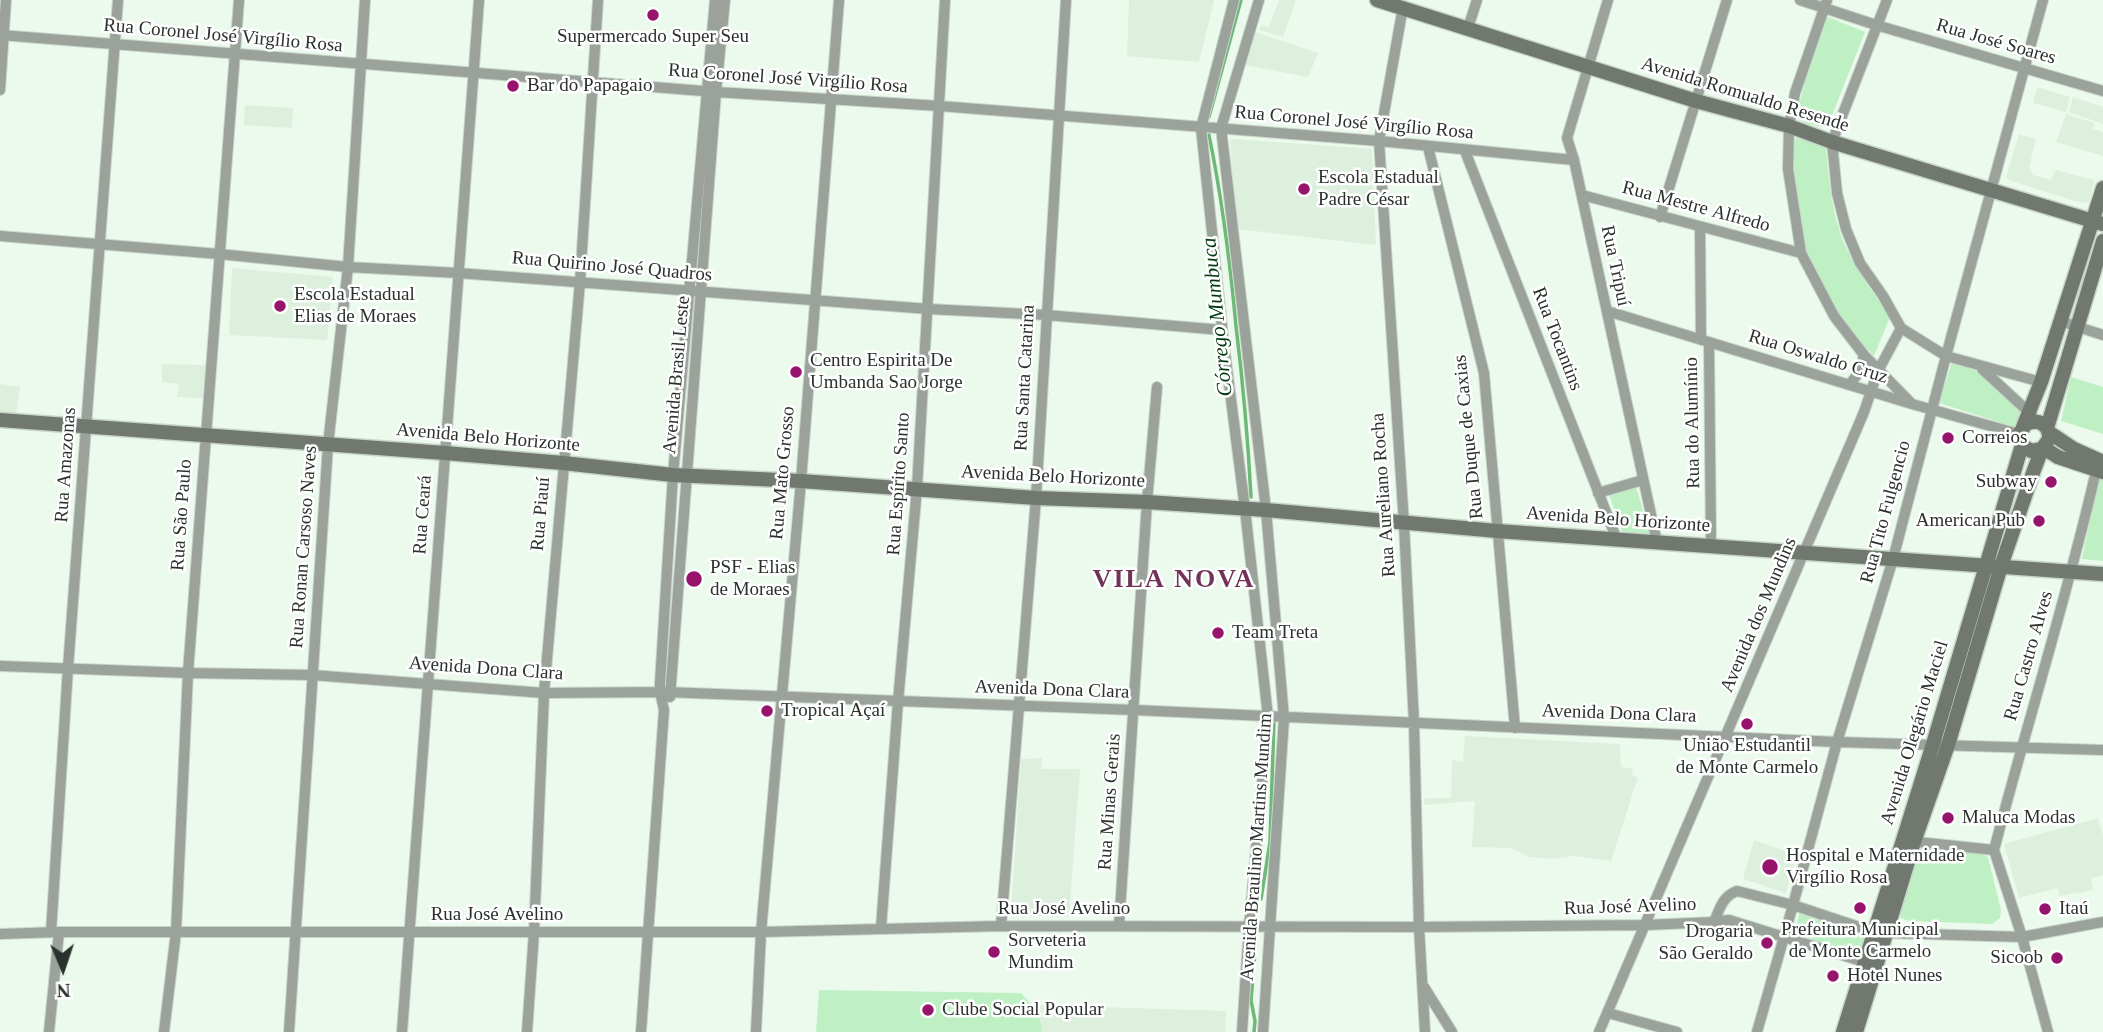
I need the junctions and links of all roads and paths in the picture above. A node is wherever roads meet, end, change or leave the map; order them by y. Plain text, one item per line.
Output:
1 (6, 0) edge
2 (118, 0) edge
3 (239, 0) edge
4 (365, 0) edge
5 (479, 0) edge
6 (598, 0) edge
7 (715, 0) edge
8 (726, 0) edge
9 (839, 0) edge
10 (946, 0) edge
11 (1066, 0) edge
12 (1234, 0) edge
13 (1259, 0) edge
14 (1377, 0) edge
15 (1477, 0) edge
16 (1608, 0) edge
17 (1727, 0) edge
18 (1800, 0) edge
19 (1887, 0) edge
20 (2043, 0) edge
21 (1825, 4) edge
22 (1403, 7) junction
23 (1876, 25) junction
24 (1468, 28) junction
25 (2, 36) edge
26 (115, 44) junction
27 (234, 54) junction
28 (360, 65) junction
29 (1589, 66) junction
30 (2024, 69) junction
31 (473, 73) junction
32 (594, 82) junction
33 (0, 90) edge
34 (2103, 91) edge
35 (712, 92) junction
36 (832, 100) junction
37 (1696, 101) junction
38 (940, 106) junction
39 (1059, 116) junction
40 (1789, 126) junction
41 (1201, 128) junction
42 (1221, 128) junction
43 (1378, 141) junction
44 (1832, 142) junction
45 (1428, 147) junction
46 (1465, 151) junction
47 (1574, 160) junction
48 (2103, 188) edge
49 (1991, 190) junction
50 (1582, 195) junction
51 (1660, 217) junction
52 (2098, 222) edge
53 (1700, 227) junction
54 (0, 236) edge
55 (2103, 241) edge
56 (100, 244) junction
57 (1801, 253) junction
58 (219, 254) junction
59 (348, 267) junction
60 (458, 273) junction
61 (580, 282) junction
62 (690, 292) junction
63 (701, 292) junction
64 (814, 299) junction
65 (929, 309) junction
66 (1607, 311) junction
67 (1046, 315) junction
68 (2060, 321) junction
69 (2078, 327) junction
70 (1901, 328) junction
71 (1222, 330) junction
72 (2103, 335) edge
73 (1705, 341) junction
74 (1864, 355) junction
75 (1945, 356) junction
76 (1979, 366) junction
77 (1878, 371) junction
78 (2041, 382) junction
79 (1850, 384) junction
80 (1157, 387) dead end
81 (1872, 391) junction
82 (1912, 404) junction
83 (1931, 410) junction
84 (0, 420) edge
85 (678, 423) junction
86 (690, 424) junction
87 (2041, 424) junction
88 (86, 426) junction
89 (206, 435) junction
90 (2021, 435) junction
91 (328, 445) junction
92 (2043, 449) junction
93 (445, 453) junction
94 (563, 463) junction
95 (2101, 468) edge
96 (680, 474) junction
97 (1643, 480) junction
98 (801, 481) junction
99 (917, 488) junction
100 (1598, 492) junction
101 (1036, 498) junction
102 (1147, 502) junction
103 (1245, 509) junction
104 (1266, 510) junction
105 (1405, 524) junction
106 (1497, 531) junction
107 (1617, 540) junction
108 (1657, 542) junction
109 (1711, 545) junction
110 (1805, 553) junction
111 (1893, 559) junction
112 (1994, 565) junction
113 (2072, 571) junction
114 (2103, 574) edge
115 (0, 666) edge
116 (68, 668) junction
117 (188, 673) junction
118 (312, 675) junction
119 (428, 683) junction
120 (660, 692) junction
121 (671, 692) junction
122 (544, 693) junction
123 (782, 698) junction
124 (898, 702) junction
125 (1018, 706) junction
126 (664, 710) junction
127 (1134, 710) junction
128 (1268, 717) junction
129 (1284, 718) junction
130 (1414, 723) junction
131 (1515, 728) junction
132 (1726, 736) junction
133 (1837, 741) junction
134 (1940, 744) junction
135 (2021, 748) junction
136 (2103, 750) edge
137 (1909, 841) junction
138 (1994, 850) junction
139 (1793, 905) junction
140 (1714, 922) junction
141 (2103, 922) edge
142 (1646, 925) junction
143 (1001, 926) junction
144 (1119, 926) junction
145 (1270, 926) junction
146 (1249, 927) junction
147 (1419, 927) junction
148 (881, 928) junction
149 (55, 932) junction
150 (176, 932) junction
151 (296, 932) junction
152 (534, 932) junction
153 (649, 932) junction
154 (761, 932) junction
155 (409, 933) junction
156 (1881, 933) junction
157 (0, 934) edge
158 (1784, 936) junction
159 (2022, 937) junction
160 (1871, 964) junction
161 (1422, 984) junction
162 (1608, 1013) junction
163 (49, 1032) edge
164 (164, 1032) edge
165 (289, 1032) edge
166 (402, 1032) edge
167 (527, 1032) edge
168 (641, 1032) edge
169 (756, 1032) edge
170 (1242, 1032) edge
171 (1263, 1032) edge
172 (1425, 1032) edge
173 (1451, 1032) edge
174 (1599, 1032) edge
175 (1677, 1032) edge
176 (1756, 1032) edge
177 (1843, 1032) edge
178 (1856, 1032) edge
179 (2048, 1032) edge

1 - 25 street
2 - 26 street, Rua Amazonas
3 - 27 street, Rua São Paulo
4 - 28 street, Rua Ronan Carsoso Naves
5 - 31 street, Rua Ceará
6 - 32 street, Rua Piauí
7 - 35 street, Avenida Brasil Leste
8 - 35 street, Avenida Brasil Leste
9 - 36 street, Rua Mato Grosso
10 - 38 street, Rua Espírito Santo
11 - 39 street, Rua Santa Catarina
12 - 41 street, Avenida Braulino Martins Mundim
13 - 42 street, Avenida Braulino Martins Mundim
14 - 22 street, Avenida Romualdo Resende
15 - 24 street
16 - 29 street, Rua Tripuí
17 - 37 street
18 - 21 street, Rua José Soares
19 - 23 street
20 - 30 street, Rua Tito Fulgencio
21 - 23 street, Rua José Soares
21 - 40 street
22 - 24 street, Avenida Romualdo Resende
22 - 43 street, Rua Aureliano Rocha
23 - 30 street, Rua José Soares
23 - 44 street
24 - 29 street, Avenida Romualdo Resende
25 - 26 street, Rua Coronel José Virgílio Rosa
25 - 33 street
26 - 27 street, Rua Coronel José Virgílio Rosa
26 - 56 street, Rua Amazonas
27 - 28 street, Rua Coronel José Virgílio Rosa
27 - 58 street, Rua São Paulo
28 - 31 street, Rua Coronel José Virgílio Rosa
28 - 59 street, Rua Ronan Carsoso Naves
29 - 37 street, Avenida Romualdo Resende
29 - 47 street, Rua Tripuí
30 - 34 street, Rua José Soares
30 - 49 street, Rua Tito Fulgencio
31 - 32 street, Rua Coronel José Virgílio Rosa
31 - 60 street, Rua Ceará
32 - 35 street, Rua Coronel José Virgílio Rosa
32 - 61 street, Rua Piauí
35 - 36 street, Rua Coronel José Virgílio Rosa
35 - 62 street, Avenida Brasil Leste
35 - 63 street, Avenida Brasil Leste
36 - 38 street, Rua Coronel José Virgílio Rosa
36 - 64 street, Rua Mato Grosso
37 - 40 street, Avenida Romualdo Resende
37 - 51 street
38 - 39 street, Rua Coronel José Virgílio Rosa
38 - 65 street, Rua Espírito Santo
39 - 41 street, Rua Coronel José Virgílio Rosa
39 - 67 street, Rua Santa Catarina
40 - 44 street, Avenida Romualdo Resende
40 - 57 street
41 - 42 street, Rua Coronel José Virgílio Rosa
41 - 71 street, Avenida Braulino Martins Mundim
42 - 43 street, Rua Coronel José Virgílio Rosa
42 - 104 street, Avenida Braulino Martins Mundim
43 - 45 street, Rua Coronel José Virgílio Rosa
43 - 105 street, Rua Aureliano Rocha
44 - 49 street, Avenida Romualdo Resende
44 - 70 street
45 - 46 street, Rua Coronel José Virgílio Rosa
45 - 106 street, Rua Duque de Caxias
46 - 47 street, Rua Coronel José Virgílio Rosa
46 - 100 street, Rua Tocantins
47 - 50 street, Rua Tripuí
48 - 52 street, Avenida Olegário Maciel
49 - 52 street, Avenida Romualdo Resende
49 - 75 street, Rua Tito Fulgencio
50 - 51 street, Rua Mestre Alfredo
50 - 66 street, Rua Tripuí
51 - 53 street, Rua Mestre Alfredo
52 - 68 street, Avenida Olegário Maciel
53 - 57 street, Rua Mestre Alfredo
53 - 73 street, Rua do Alumínio
54 - 56 street, Rua Quirino José Quadros
55 - 69 street, Avenida Olegário Maciel
56 - 58 street, Rua Quirino José Quadros
56 - 88 street, Rua Amazonas
57 - 74 street
58 - 59 street, Rua Quirino José Quadros
58 - 89 street, Rua São Paulo
59 - 60 street, Rua Quirino José Quadros
59 - 91 street, Rua Ronan Carsoso Naves
60 - 61 street, Rua Quirino José Quadros
60 - 93 street, Rua Ceará
61 - 62 street, Rua Quirino José Quadros
61 - 94 street, Rua Piauí
62 - 63 street, Rua Quirino José Quadros
62 - 85 street, Avenida Brasil Leste
63 - 64 street, Rua Quirino José Quadros
63 - 86 street, Avenida Brasil Leste
64 - 65 street, Rua Quirino José Quadros
64 - 98 street, Rua Mato Grosso
65 - 67 street, Rua Quirino José Quadros
65 - 99 street, Rua Espírito Santo
66 - 73 street, Rua Oswaldo Cruz
66 - 97 street, Rua Tripuí
67 - 71 street, Rua Quirino José Quadros
67 - 101 street, Rua Santa Catarina
68 - 69 street
68 - 78 street, Avenida Olegário Maciel
69 - 72 street
69 - 87 street, Avenida Olegário Maciel
70 - 75 street
70 - 77 street, Avenida dos Mundins
71 - 103 street, Avenida Braulino Martins Mundim
73 - 79 street, Rua Oswaldo Cruz
73 - 109 street, Rua do Alumínio
74 - 77 street
74 - 79 street
75 - 76 street
75 - 83 street, Rua Tito Fulgencio
76 - 78 street
76 - 87 street
77 - 81 street, Avenida dos Mundins
77 - 82 street
78 - 87 street, Avenida Olegário Maciel
79 - 81 street, Rua Oswaldo Cruz
80 - 102 street, Rua Minas Gerais
81 - 82 street, Rua Oswaldo Cruz
81 - 110 street, Avenida dos Mundins
82 - 83 street, Rua Oswaldo Cruz
83 - 90 street, Rua Oswaldo Cruz
83 - 111 street, Rua Tito Fulgencio
84 - 88 street, Avenida Belo Horizonte
85 - 86 street
85 - 96 street, Avenida Brasil Leste
86 - 96 street, Avenida Brasil Leste
87 - 90 street, Avenida Olegário Maciel
87 - 92 street, Avenida Olegário Maciel
87 - 95 street
88 - 89 street, Avenida Belo Horizonte
88 - 116 street, Rua Amazonas
89 - 91 street, Avenida Belo Horizonte
89 - 117 street, Rua São Paulo
90 - 92 street
90 - 112 street, Avenida Olegário Maciel
91 - 93 street, Avenida Belo Horizonte
91 - 118 street, Rua Ronan Carsoso Naves
92 - 95 street
92 - 112 street, Avenida Olegário Maciel
93 - 94 street, Avenida Belo Horizonte
93 - 119 street, Rua Ceará
94 - 96 street, Avenida Belo Horizonte
94 - 122 street, Rua Piauí
95 - 113 street, Rua Castro Alves
96 - 98 street, Avenida Belo Horizonte
96 - 120 street, Avenida Brasil Leste
96 - 121 street, Avenida Brasil Leste
97 - 100 street
97 - 108 street, Rua Tripuí
98 - 99 street, Avenida Belo Horizonte
98 - 123 street, Rua Mato Grosso
99 - 101 street, Avenida Belo Horizonte
99 - 124 street, Rua Espírito Santo
100 - 107 street, Rua Tocantins
101 - 102 street, Avenida Belo Horizonte
101 - 125 street, Rua Santa Catarina
102 - 103 street, Avenida Belo Horizonte
102 - 127 street, Rua Minas Gerais
103 - 104 street, Avenida Belo Horizonte
103 - 128 street, Avenida Braulino Martins Mundim
104 - 105 street, Avenida Belo Horizonte
104 - 129 street, Avenida Braulino Martins Mundim
105 - 106 street, Avenida Belo Horizonte
105 - 130 street, Rua Aureliano Rocha
106 - 107 street, Avenida Belo Horizonte
106 - 131 street, Rua Duque de Caxias
107 - 108 street, Avenida Belo Horizonte
108 - 109 street, Avenida Belo Horizonte
109 - 110 street, Avenida Belo Horizonte
110 - 111 street, Avenida Belo Horizonte
110 - 132 street, Avenida dos Mundins
111 - 112 street, Avenida Belo Horizonte
111 - 133 street, Rua Tito Fulgencio
112 - 113 street, Avenida Belo Horizonte
112 - 134 street, Avenida Olegário Maciel
113 - 114 street, Avenida Belo Horizonte
113 - 135 street, Rua Castro Alves
115 - 116 street, Avenida Dona Clara
116 - 117 street, Avenida Dona Clara
116 - 149 street, Rua Amazonas
117 - 118 street, Avenida Dona Clara
117 - 150 street, Rua São Paulo
118 - 119 street, Avenida Dona Clara
118 - 151 street, Rua Ronan Carsoso Naves
119 - 122 street, Avenida Dona Clara
119 - 155 street, Rua Ceará
120 - 121 street, Avenida Dona Clara
120 - 122 street, Avenida Dona Clara
120 - 126 street, Avenida Brasil Leste
121 - 123 street, Avenida Dona Clara
121 - 126 street, Avenida Brasil Leste
122 - 152 street, Rua Piauí
123 - 124 street, Avenida Dona Clara
123 - 154 street, Rua Mato Grosso
124 - 125 street, Avenida Dona Clara
124 - 148 street, Rua Espírito Santo
125 - 127 street, Avenida Dona Clara
125 - 143 street, Rua Santa Catarina
126 - 153 street, Avenida Brasil Leste
127 - 128 street, Avenida Dona Clara
127 - 144 street, Rua Minas Gerais
128 - 129 street, Avenida Dona Clara
128 - 146 street, Avenida Braulino Martins Mundim
129 - 130 street, Avenida Dona Clara
129 - 145 street, Avenida Braulino Martins Mundim
130 - 131 street, Avenida Dona Clara
130 - 147 street, Rua Aureliano Rocha
131 - 132 street, Avenida Dona Clara
132 - 133 street, Avenida Dona Clara
132 - 142 street, Avenida dos Mundins
133 - 134 street, Avenida Dona Clara
133 - 139 street, Rua Tito Fulgencio
134 - 135 street, Avenida Dona Clara
134 - 137 street, Avenida Olegário Maciel
135 - 136 street, Avenida Dona Clara
135 - 138 street, Rua Castro Alves
137 - 138 street
137 - 156 street, Avenida Olegário Maciel
138 - 159 street
139 - 140 street, Rua José Avelino
139 - 156 street, Rua José Avelino
139 - 158 street, Rua Tito Fulgencio
140 - 142 street, Rua José Avelino
140 - 158 street
141 - 159 street, Rua José Avelino
142 - 147 street, Rua José Avelino
142 - 162 street, Avenida dos Mundins
143 - 144 street, Rua José Avelino
143 - 148 street, Rua José Avelino
144 - 146 street, Rua José Avelino
145 - 146 street, Rua José Avelino
145 - 147 street, Rua José Avelino
145 - 171 street, Avenida Braulino Martins Mundim
146 - 170 street, Avenida Braulino Martins Mundim
147 - 161 street, Rua Aureliano Rocha
148 - 154 street, Rua José Avelino
149 - 150 street, Rua José Avelino
149 - 157 street, Rua José Avelino
149 - 163 street, Rua Amazonas
150 - 151 street, Rua José Avelino
150 - 164 street, Rua São Paulo
151 - 155 street, Rua José Avelino
151 - 165 street, Rua Ronan Carsoso Naves
152 - 153 street, Rua José Avelino
152 - 155 street, Rua José Avelino
152 - 167 street, Rua Piauí
153 - 154 street, Rua José Avelino
153 - 168 street, Avenida Brasil Leste
154 - 169 street, Rua Mato Grosso
155 - 166 street, Rua Ceará
156 - 159 street, Rua José Avelino
156 - 160 street, Avenida Olegário Maciel
158 - 160 street
158 - 176 street, Rua Tito Fulgencio
159 - 179 street
160 - 177 street, Avenida Olegário Maciel
160 - 178 street, Avenida Olegário Maciel
161 - 172 street, Rua Aureliano Rocha
161 - 173 street
162 - 174 street, Avenida dos Mundins
162 - 175 street

